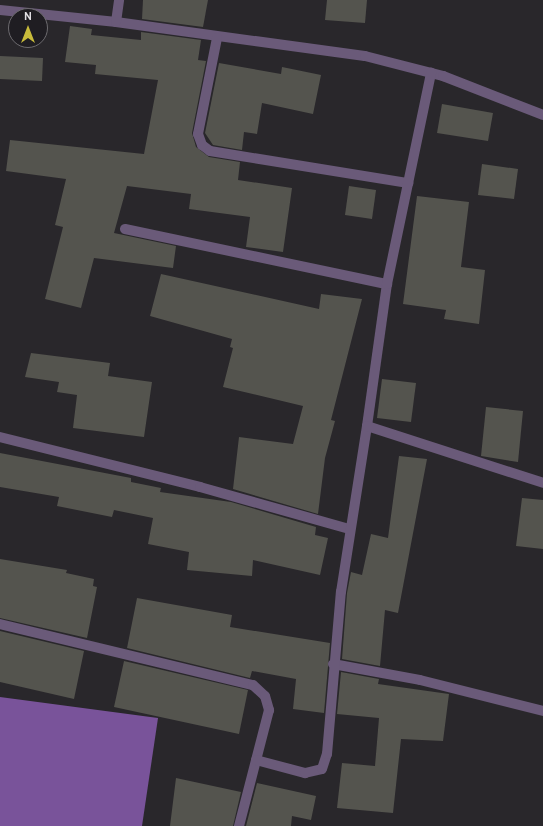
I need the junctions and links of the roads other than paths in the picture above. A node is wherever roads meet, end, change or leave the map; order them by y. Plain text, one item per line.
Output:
1 (119, 0) edge
2 (0, 10) edge
3 (116, 22) junction
4 (216, 38) junction
5 (431, 74) junction
6 (543, 114) edge
7 (408, 183) junction
8 (125, 229) dead end
9 (387, 284) junction
10 (367, 426) junction
11 (0, 437) edge
12 (543, 483) edge
13 (350, 529) junction
14 (0, 624) edge
15 (333, 664) junction
16 (543, 711) edge
17 (256, 760) junction
18 (239, 826) edge

1 - 3 street
2 - 3 street
3 - 4 street
4 - 5 street
4 - 7 street
5 - 6 street
5 - 7 street
7 - 9 street
8 - 9 street
9 - 10 street
10 - 12 street
10 - 13 street
11 - 13 street
13 - 15 street
14 - 17 street
15 - 16 street
15 - 17 street
17 - 18 street

